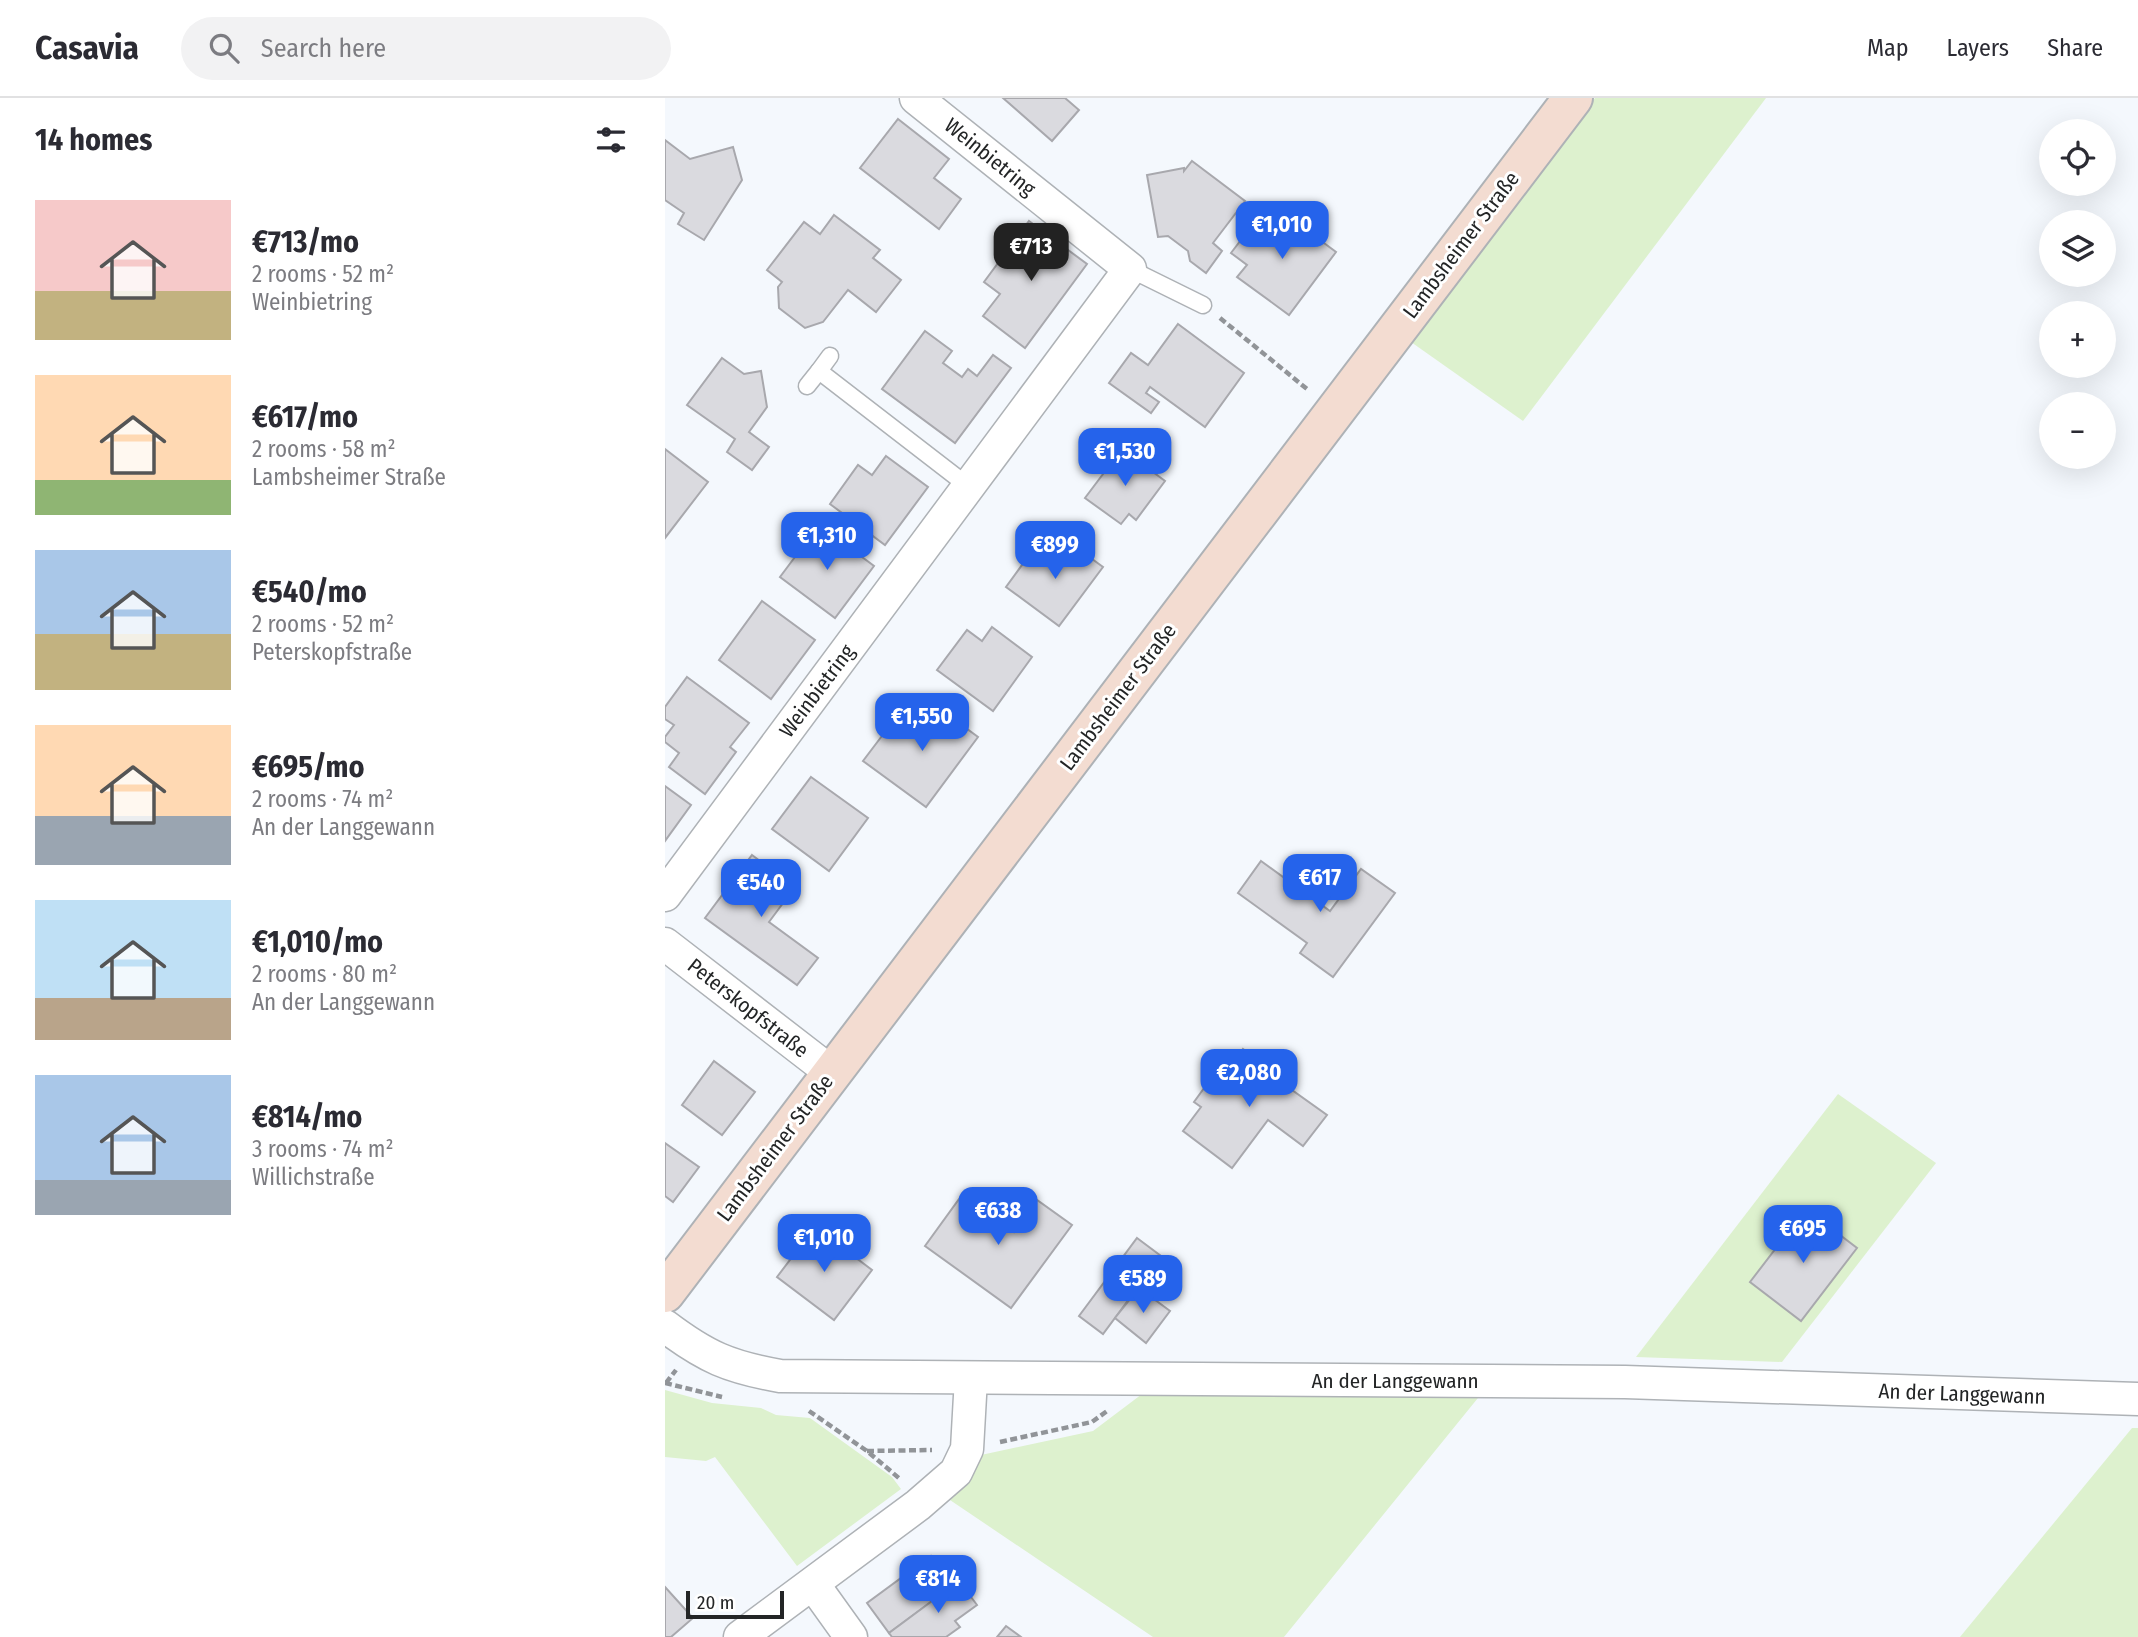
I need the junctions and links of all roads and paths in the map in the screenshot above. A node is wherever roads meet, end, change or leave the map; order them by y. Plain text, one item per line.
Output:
1 (916, 98) edge
2 (1572, 99) edge
3 (1130, 269) junction
4 (1203, 304) joint
5 (830, 356) dead end
6 (819, 371) junction
7 (807, 386) dead end
8 (1307, 389) dead end
9 (968, 486) junction
10 (665, 895) edge
11 (665, 944) edge
12 (832, 1073) junction
13 (665, 1293) edge
14 (665, 1326) edge
15 (971, 1377) junction
16 (1147, 1379) junction
17 (2138, 1399) edge
18 (967, 1449) junction
19 (918, 1505) junction
20 (813, 1584) junction
21 (740, 1637) edge
22 (851, 1637) edge

1 - 3 street, Weinbietring
2 - 12 main road, Lambsheimer Straße
3 - 4 lane, Weinbietring
3 - 9 street, Weinbietring
4 - 8 path
5 - 6 lane
6 - 7 lane
6 - 9 lane
9 - 10 street, Weinbietring
11 - 12 street, Peterskopfstraße
12 - 13 main road, Lambsheimer Straße
14 - 15 street, An der Langgewann
15 - 16 street, An der Langgewann
15 - 18 street
16 - 17 street, An der Langgewann
16 - 18 path
18 - 19 street
18 - 19 path
19 - 20 street
20 - 21 street
20 - 22 street

